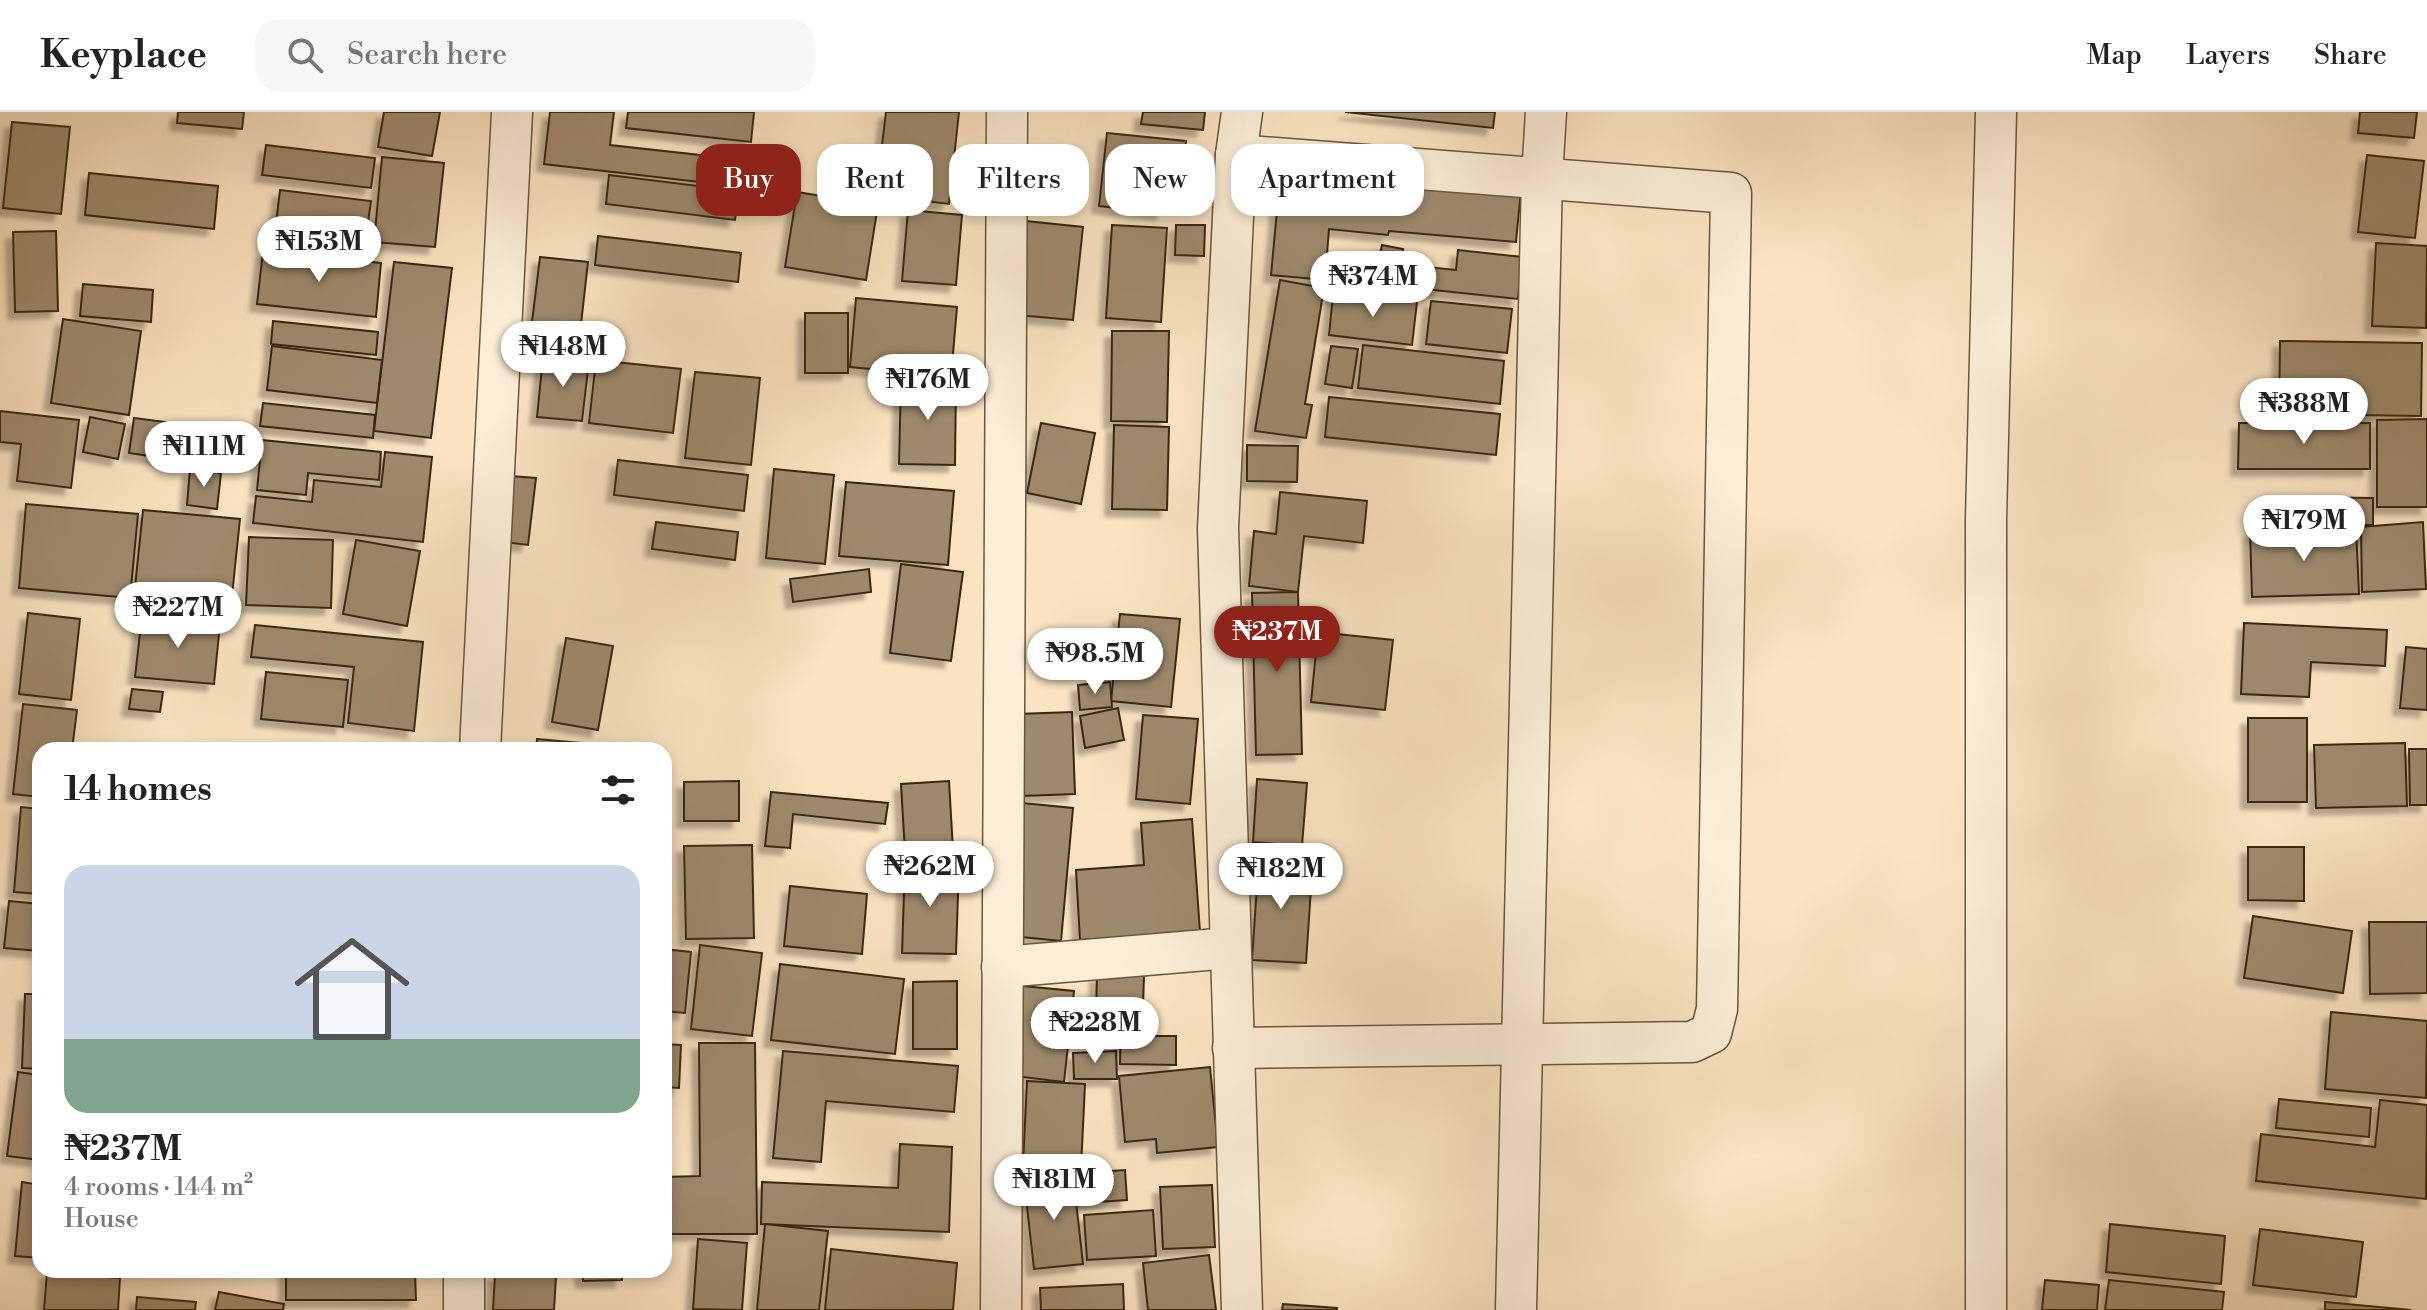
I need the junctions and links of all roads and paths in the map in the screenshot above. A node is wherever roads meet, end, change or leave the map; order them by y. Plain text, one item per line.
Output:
1 (512, 112) edge
2 (1007, 112) edge
3 (1242, 112) edge
4 (1546, 112) edge
5 (1996, 112) edge
6 (1238, 144) edge
7 (1424, 169) edge
8 (1542, 177) junction
9 (1233, 216) edge
10 (480, 742) edge
11 (1230, 948) junction
12 (1002, 967) junction
13 (1520, 1046) junction
14 (1233, 1048) junction
15 (464, 1278) edge
16 (464, 1310) edge
17 (1001, 1310) edge
18 (1242, 1310) edge
19 (1516, 1310) edge
20 (1986, 1310) edge

1 - 10 street
2 - 12 street
3 - 6 street
4 - 8 street
5 - 20 street
7 - 8 street
8 - 13 street
8 - 13 street
9 - 11 street
11 - 12 street
11 - 14 street
12 - 17 street
13 - 14 street
13 - 19 street
14 - 18 street
15 - 16 street

